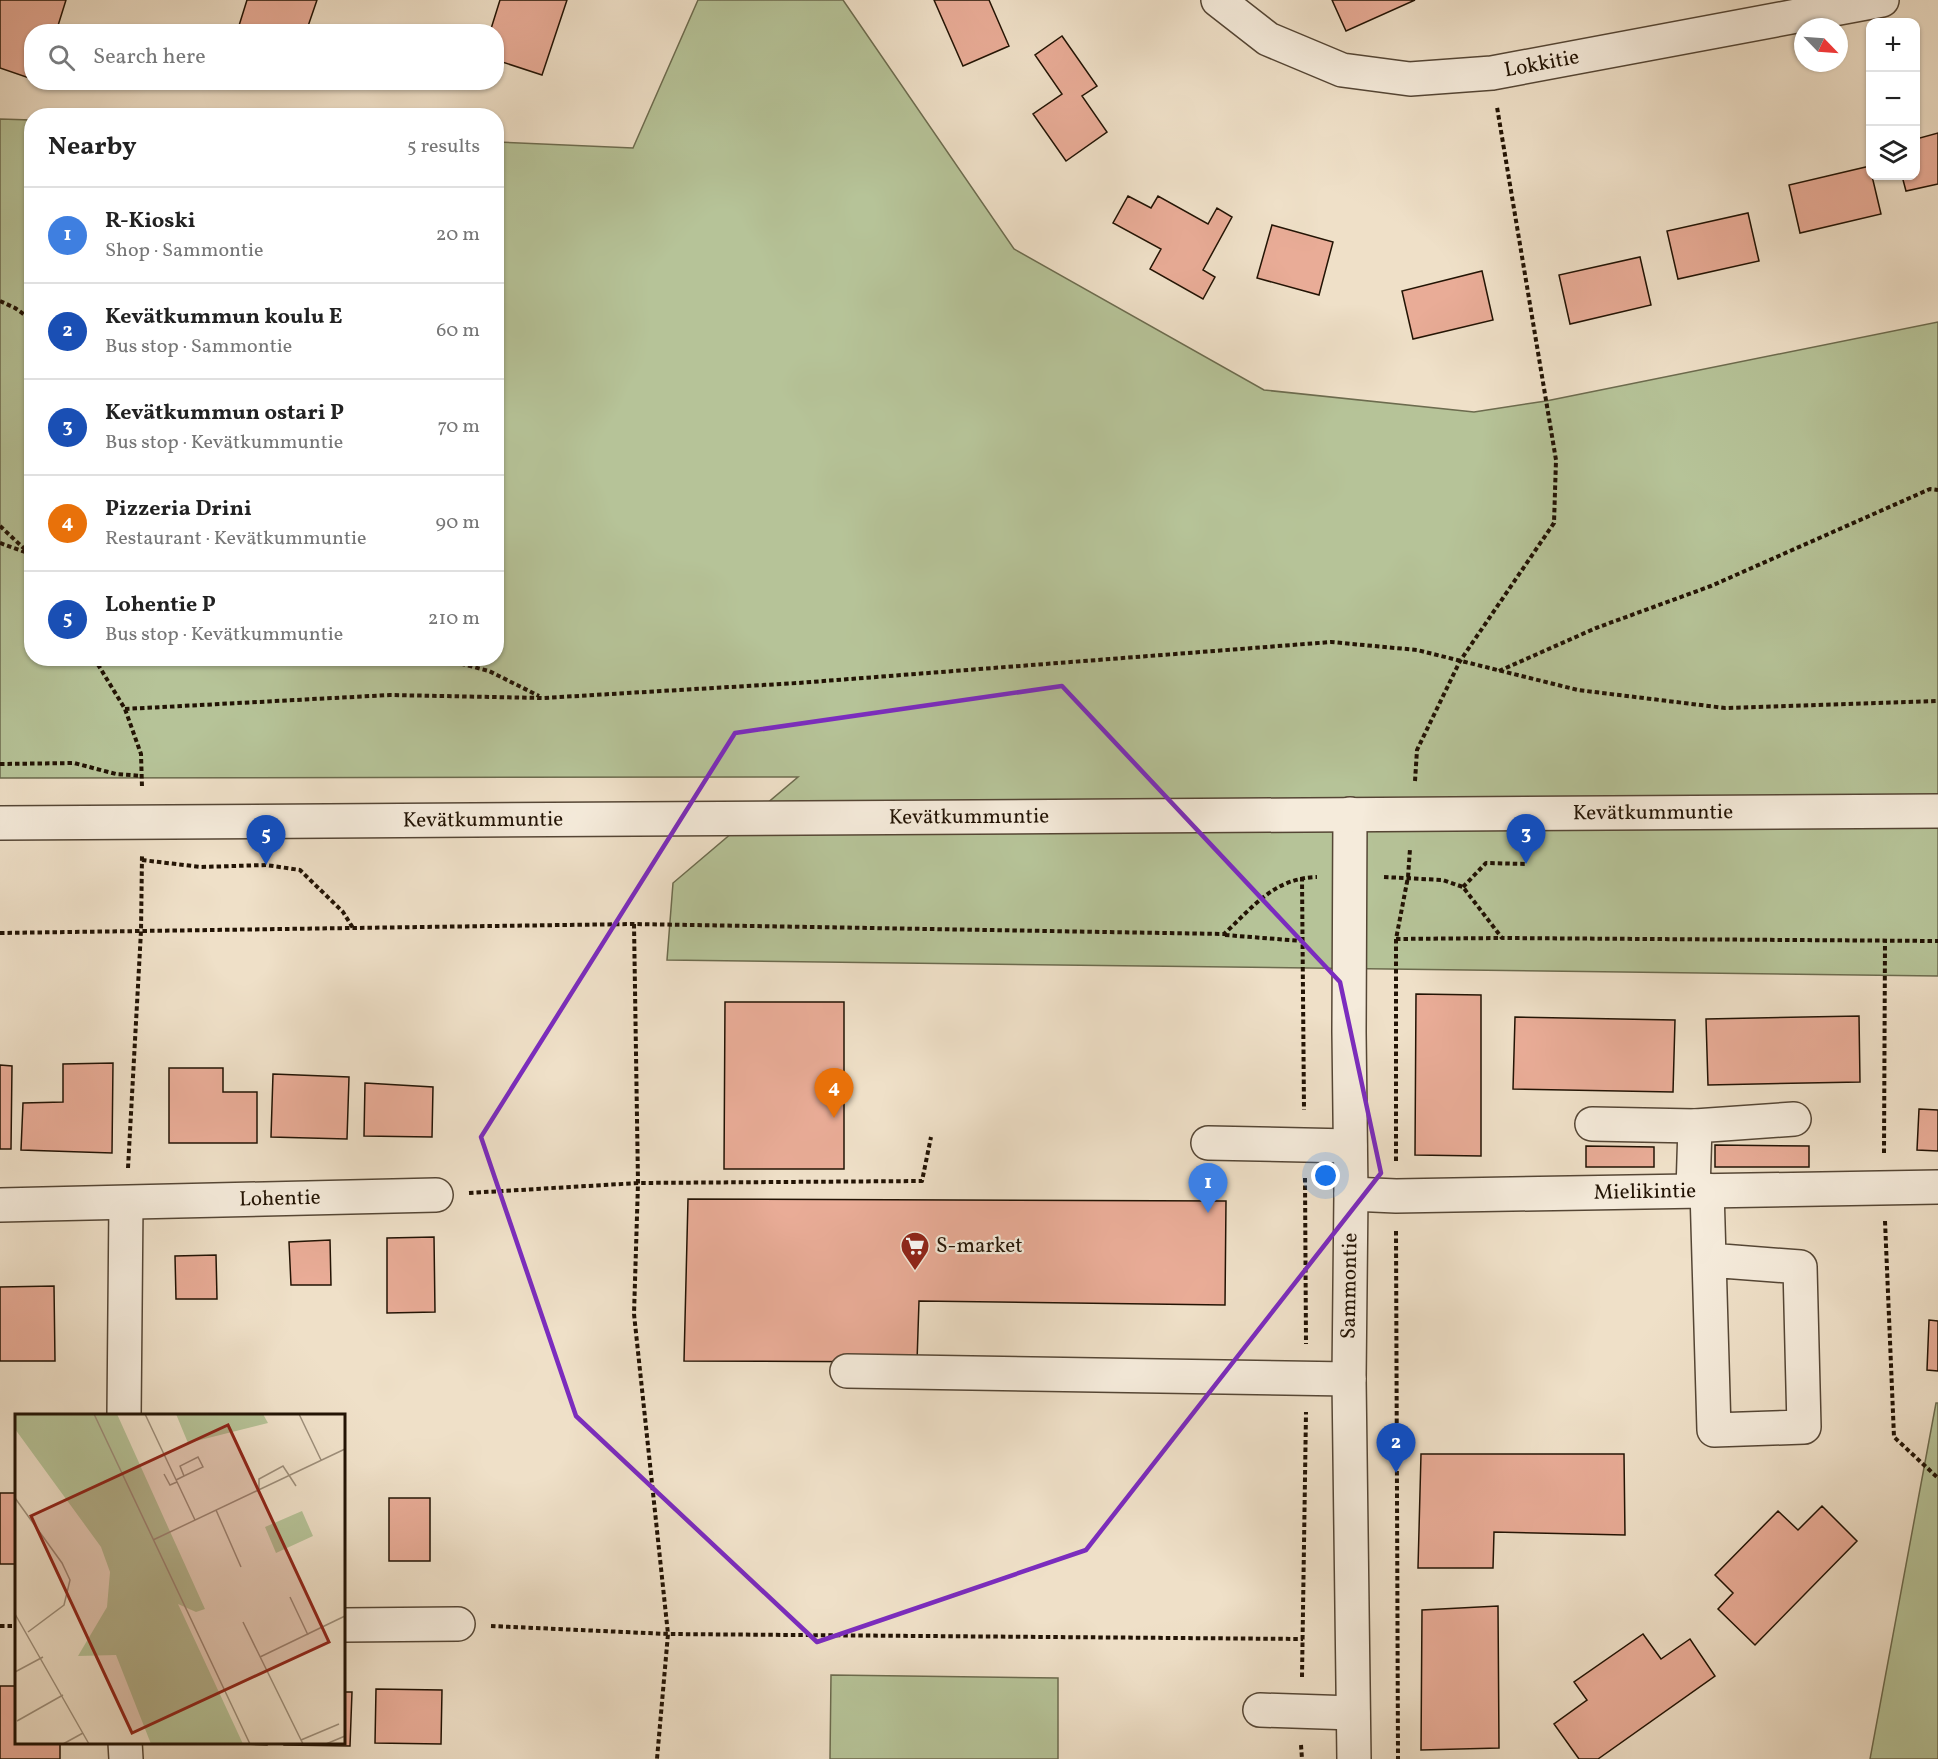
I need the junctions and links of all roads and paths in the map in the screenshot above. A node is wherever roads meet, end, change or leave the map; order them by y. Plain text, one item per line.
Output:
1 (1218, 0) edge
2 (1882, 0) edge
3 (1492, 74) junction
4 (0, 301) edge
5 (24, 314) edge
6 (1938, 490) edge
7 (0, 526) edge
8 (0, 543) edge
9 (24, 548) edge
10 (24, 552) edge
11 (1460, 661) junction
12 (470, 666) edge
13 (1498, 671) junction
14 (543, 698) junction
15 (1938, 701) edge
16 (125, 709) dead end
17 (0, 764) edge
18 (141, 776) dead end
19 (1938, 811) edge
20 (1350, 814) junction
21 (1413, 814) junction
22 (0, 823) edge
23 (142, 860) dead end
24 (1526, 864) dead end
25 (1349, 876) junction
26 (1302, 877) junction
27 (1408, 877) junction
28 (1463, 887) junction
29 (634, 924) junction
30 (353, 928) junction
31 (141, 931) junction
32 (0, 933) edge
33 (1224, 934) junction
34 (1502, 938) junction
35 (1396, 939) junction
36 (1302, 940) junction
37 (1938, 941) edge
38 (1794, 1119) dead end
39 (1592, 1124) dead end
40 (1695, 1126) junction
41 (932, 1137) dead end
42 (1208, 1143) dead end
43 (1305, 1145) junction
44 (1350, 1146) junction
45 (638, 1183) junction
46 (1938, 1187) edge
47 (1700, 1191) junction
48 (1351, 1194) junction
49 (436, 1196) joint
50 (1396, 1196) junction
51 (126, 1203) junction
52 (0, 1205) edge
53 (1709, 1260) junction
54 (847, 1371) dead end
55 (1306, 1379) junction
56 (1349, 1379) junction
57 (124, 1414) edge
58 (1894, 1437) dead end
59 (1938, 1478) edge
60 (458, 1624) joint
61 (345, 1625) edge
62 (668, 1635) junction
63 (1303, 1639) junction
64 (1260, 1710) dead end
65 (1301, 1711) junction
66 (1353, 1713) junction
67 (657, 1759) edge
68 (1302, 1759) edge
69 (1354, 1759) edge
70 (1398, 1759) edge

1 - 3 street, Lokkitie
2 - 3 street, Lokkitie
3 - 11 path
4 - 5 path
6 - 13 path
7 - 9 path
8 - 10 path
11 - 13 path
11 - 14 path
11 - 21 path
12 - 14 path
13 - 15 path
14 - 16 path
17 - 18 path
19 - 21 street, Kevätkummuntie
20 - 21 street, Kevätkummuntie
20 - 22 street, Kevätkummuntie
20 - 25 street, Sammontie
21 - 27 path
23 - 30 path
24 - 28 path
25 - 26 path
25 - 27 path
25 - 44 street, Sammontie
26 - 33 path
26 - 36 path
27 - 28 path
27 - 35 path
28 - 34 path
29 - 30 path
29 - 33 path
29 - 45 path
30 - 31 path
31 - 32 path
31 - 51 path
33 - 36 path
34 - 35 path
34 - 37 path
35 - 50 path
36 - 43 path
38 - 40 street
39 - 40 street
40 - 47 street
41 - 45 path
42 - 43 street
43 - 44 street
43 - 55 path
44 - 48 street, Sammontie
45 - 49 path
45 - 62 path
46 - 47 street, Mielikintie
47 - 50 street, Mielikintie
47 - 53 street
48 - 50 street, Mielikintie
48 - 56 street, Sammontie
49 - 51 street, Lohentie
50 - 70 path
51 - 52 street, Lohentie
51 - 57 street
53 - 53 street
54 - 55 street
55 - 56 street
55 - 63 path
56 - 66 street, Sammontie
58 - 59 path
60 - 61 street
60 - 62 path
62 - 63 path
62 - 67 path
63 - 65 path
64 - 65 street
65 - 66 street
65 - 68 path
66 - 69 street, Sammontie

